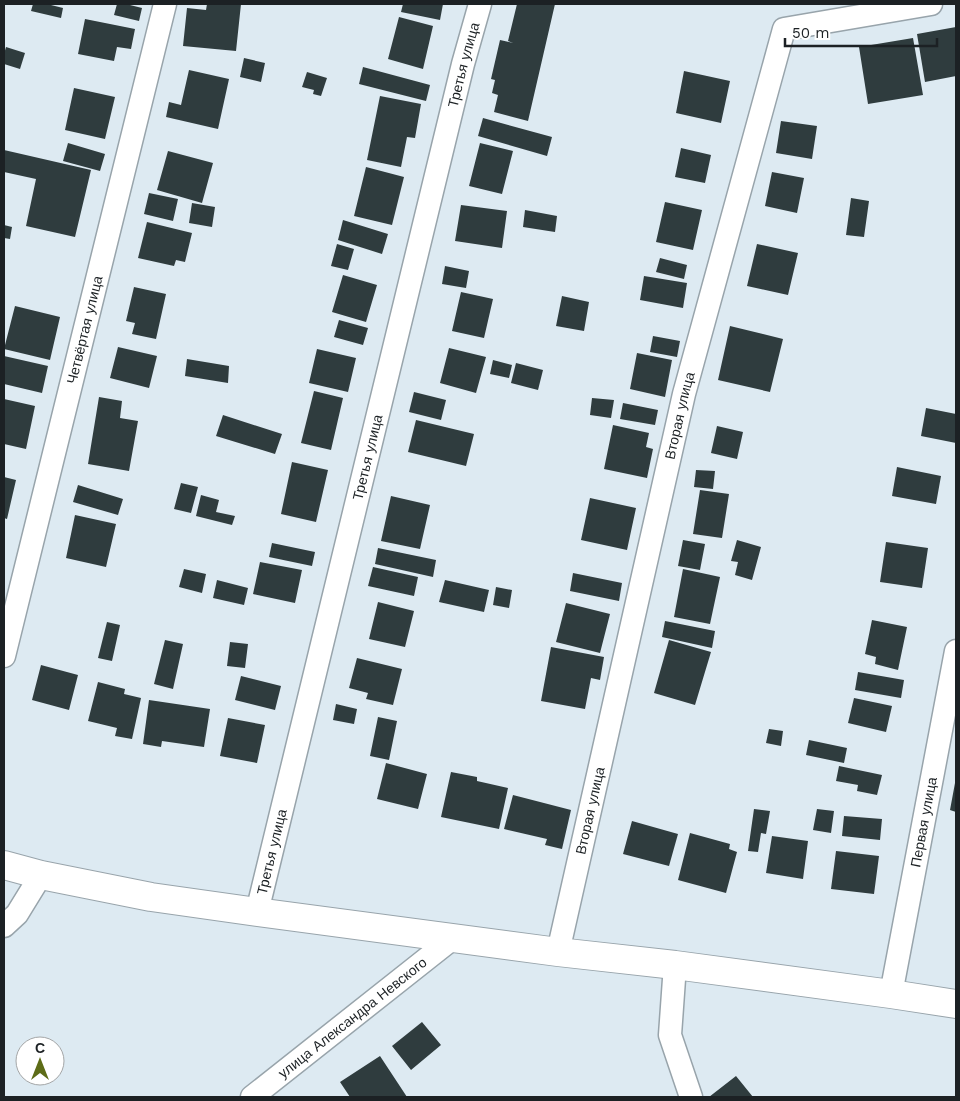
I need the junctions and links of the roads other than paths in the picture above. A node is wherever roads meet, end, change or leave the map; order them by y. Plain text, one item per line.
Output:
1 (165, 4) edge
2 (480, 4) edge
3 (931, 4) edge
4 (956, 651) edge
5 (4, 656) edge
6 (4, 865) edge
7 (41, 875) junction
8 (257, 912) junction
9 (4, 926) edge
10 (452, 938) junction
11 (558, 952) junction
12 (674, 965) junction
13 (890, 994) junction
14 (956, 1004) edge
15 (252, 1097) edge
16 (691, 1097) edge

1 - 5 street, Четвёртая улица
2 - 8 street, Третья улица
3 - 11 street, Вторая улица
4 - 13 street, Первая улица
6 - 7 street
7 - 8 street
7 - 9 street
8 - 10 street
10 - 11 street
10 - 15 street, улица Александра Невского
11 - 12 street
12 - 13 street
12 - 16 street
13 - 14 street

